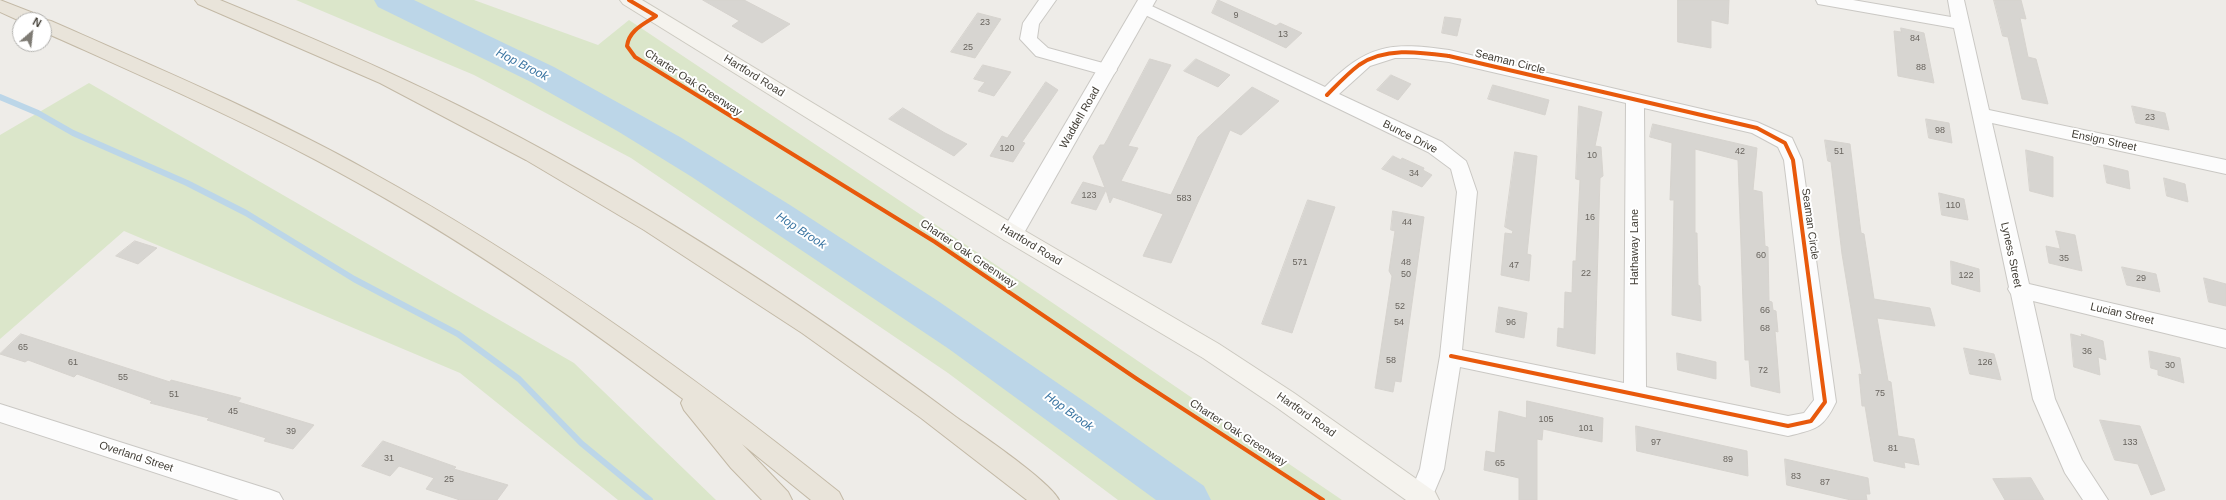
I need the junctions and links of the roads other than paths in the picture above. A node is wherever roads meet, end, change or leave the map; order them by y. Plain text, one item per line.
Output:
1 (204, 0) edge
2 (629, 0) edge
3 (1048, 0) edge
4 (1824, 0) edge
5 (1956, 0) edge
6 (1145, 4) edge
7 (0, 5) edge
8 (16, 12) edge
9 (1961, 24) junction
10 (52, 29) edge
11 (1108, 70) junction
12 (1327, 95) junction
13 (1635, 100) junction
14 (1982, 115) junction
15 (2226, 167) edge
16 (1012, 234) junction
17 (2018, 289) junction
18 (2226, 338) edge
19 (1451, 356) junction
20 (676, 380) junction
21 (1635, 394) junction
22 (0, 413) edge
23 (1424, 498) edge
24 (271, 500) edge
25 (779, 500) edge
26 (830, 500) edge
27 (1046, 500) edge
28 (2096, 500) edge

1 - 27 highway
2 - 16 main road, Hartford Road
3 - 11 street
4 - 9 street
5 - 9 street, Lyness Street
6 - 11 street, Waddell Road
6 - 12 street, Bunce Drive
7 - 8 highway
9 - 14 street, Lyness Street
10 - 20 highway
11 - 16 street, Waddell Road
12 - 13 street, Seaman Circle
12 - 19 street, Bunce Drive
13 - 21 street, Hathaway Lane
13 - 21 street, Seaman Circle
14 - 15 street, Ensign Street
14 - 17 street, Lyness Street
16 - 23 main road, Hartford Road
17 - 18 street, Lucian Street
17 - 28 street, Lyness Street
19 - 21 street, Seaman Circle
19 - 23 street, Bunce Drive
20 - 25 highway
20 - 26 highway
22 - 24 street, Overland Street

